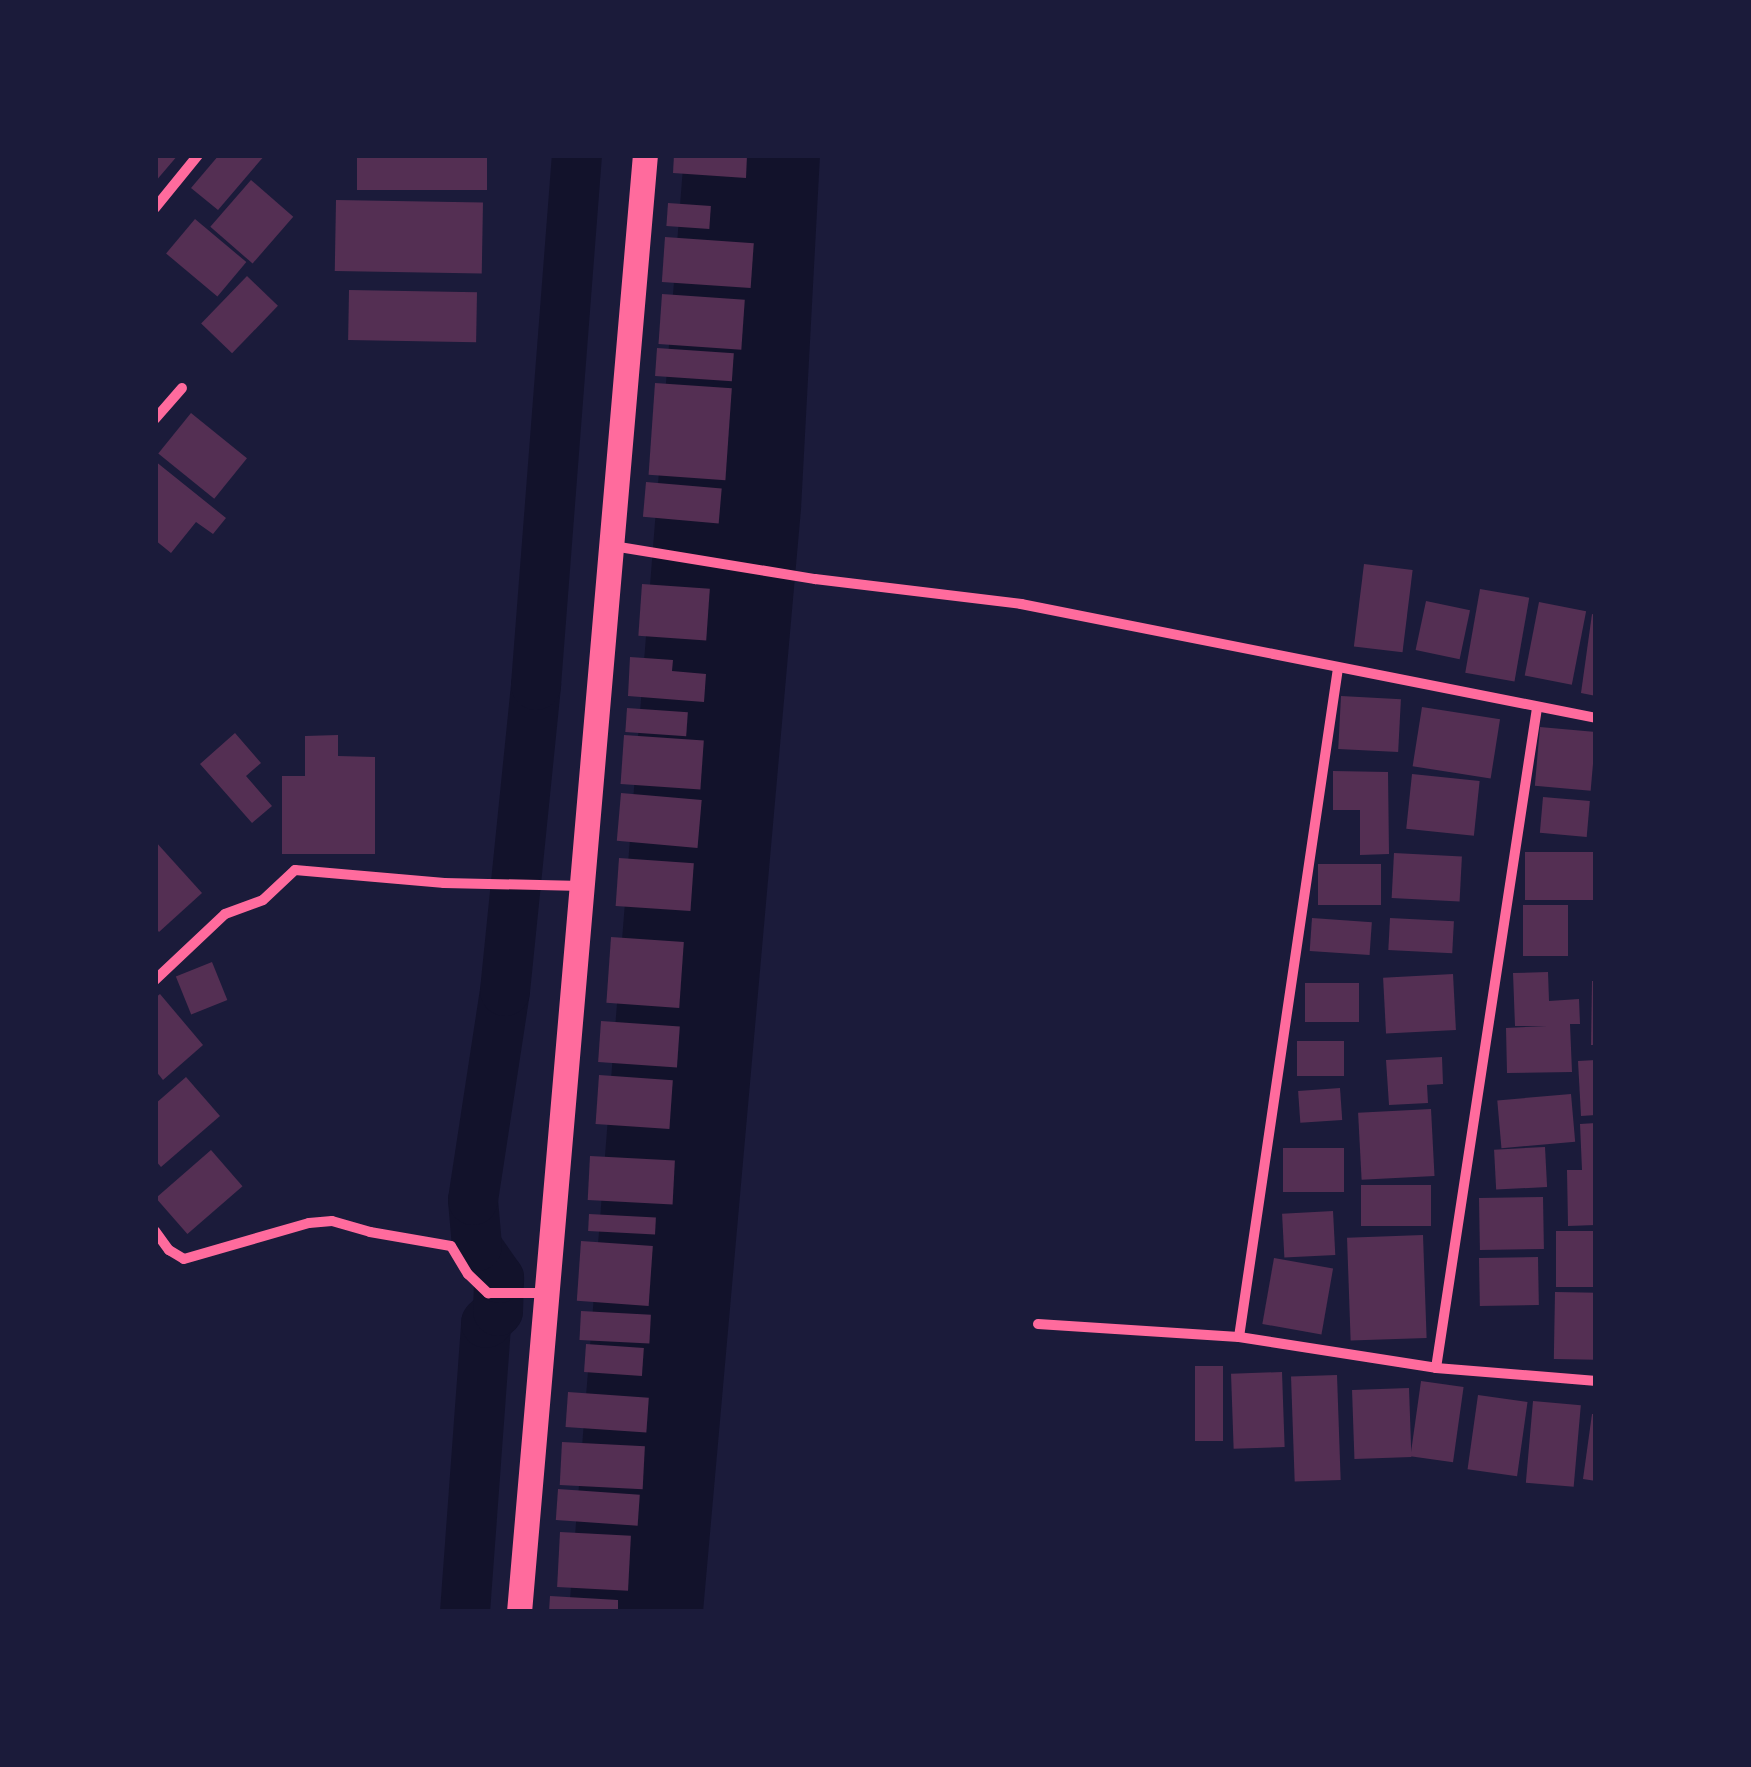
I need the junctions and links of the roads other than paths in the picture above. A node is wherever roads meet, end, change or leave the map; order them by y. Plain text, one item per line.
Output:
1 (198, 155) edge
2 (645, 155) edge
3 (155, 208) edge
4 (182, 388) dead end
5 (155, 419) edge
6 (624, 548) junction
7 (1338, 668) junction
8 (1537, 708) junction
9 (1596, 718) edge
10 (582, 886) junction
11 (155, 980) edge
12 (155, 1231) edge
13 (546, 1293) junction
14 (1038, 1324) dead end
15 (1238, 1337) junction
16 (1436, 1368) junction
17 (1596, 1381) edge
18 (519, 1612) edge

1 - 3 street
2 - 6 main road
4 - 5 street
6 - 7 street
6 - 10 main road
7 - 8 street
7 - 15 street
8 - 9 street
8 - 16 street
10 - 11 street
10 - 13 main road
12 - 13 street
13 - 18 main road
14 - 15 street
15 - 16 street
16 - 17 street

